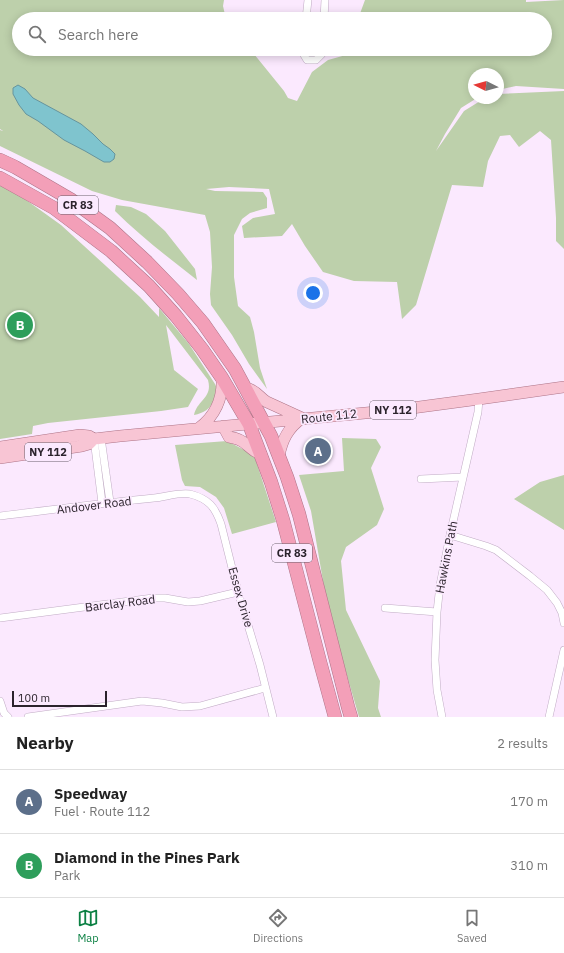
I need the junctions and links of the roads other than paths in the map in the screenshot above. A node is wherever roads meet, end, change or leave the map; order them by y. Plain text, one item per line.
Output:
1 (308, 0) edge
2 (325, 0) edge
3 (307, 12) edge
4 (324, 12) edge
5 (304, 56) edge
6 (320, 56) edge
7 (0, 160) edge
8 (0, 178) edge
9 (93, 216) junction
10 (84, 230) junction
11 (222, 378) junction
12 (564, 386) edge
13 (246, 388) junction
14 (479, 399) junction
15 (302, 418) junction
16 (264, 422) junction
17 (249, 424) junction
18 (224, 426) junction
19 (199, 428) junction
20 (98, 439) junction
21 (0, 447) edge
22 (261, 454) junction
23 (279, 456) junction
24 (0, 458) edge
25 (463, 477) junction
26 (421, 479) dead end
27 (188, 494) joint
28 (110, 502) junction
29 (102, 503) junction
30 (0, 516) edge
31 (450, 536) junction
32 (238, 592) junction
33 (385, 608) dead end
34 (437, 612) junction
35 (0, 618) edge
36 (564, 623) edge
37 (564, 650) edge
38 (265, 688) junction
39 (0, 701) edge
40 (8, 717) edge
41 (28, 717) edge
42 (273, 717) edge
43 (335, 717) edge
44 (351, 717) edge
45 (442, 717) edge
46 (549, 717) edge

1 - 3 street
2 - 4 street
5 - 6 street
7 - 9 highway, CR 83
8 - 10 highway, CR 83
9 - 10 highway
9 - 13 highway, CR 83
10 - 11 highway, CR 83
11 - 17 highway, CR 83
11 - 19 main road
12 - 14 main road, Route 112 / NY 112
13 - 15 main road
13 - 16 highway, CR 83
14 - 15 main road, Route 112 / NY 112
14 - 25 street, Hawkins Path
15 - 16 main road, Route 112 / NY 112
15 - 23 main road
16 - 17 main road, Route 112 / NY 112
16 - 23 highway, CR 83
17 - 18 main road, Route 112 / NY 112
17 - 22 highway, CR 83
18 - 19 main road, Route 112 / NY 112
18 - 22 main road
19 - 20 main road, Route 112 / NY 112
20 - 21 main road, Route 112 / NY 112
20 - 24 main road, Route 112 / NY 112
20 - 28 street
20 - 29 street
22 - 43 highway, CR 83
23 - 44 highway, CR 83
25 - 26 street
25 - 31 street, Hawkins Path
27 - 28 street, Andover Road
27 - 32 street, Essex Drive
28 - 29 street, Andover Road
29 - 30 street, Andover Road
31 - 34 street, Hawkins Path
31 - 36 street
32 - 35 street, Barclay Road
32 - 38 street, Essex Drive
33 - 34 street
34 - 45 street, Hawkins Path
37 - 46 street
38 - 41 street
38 - 42 street, Essex Drive
39 - 40 street

